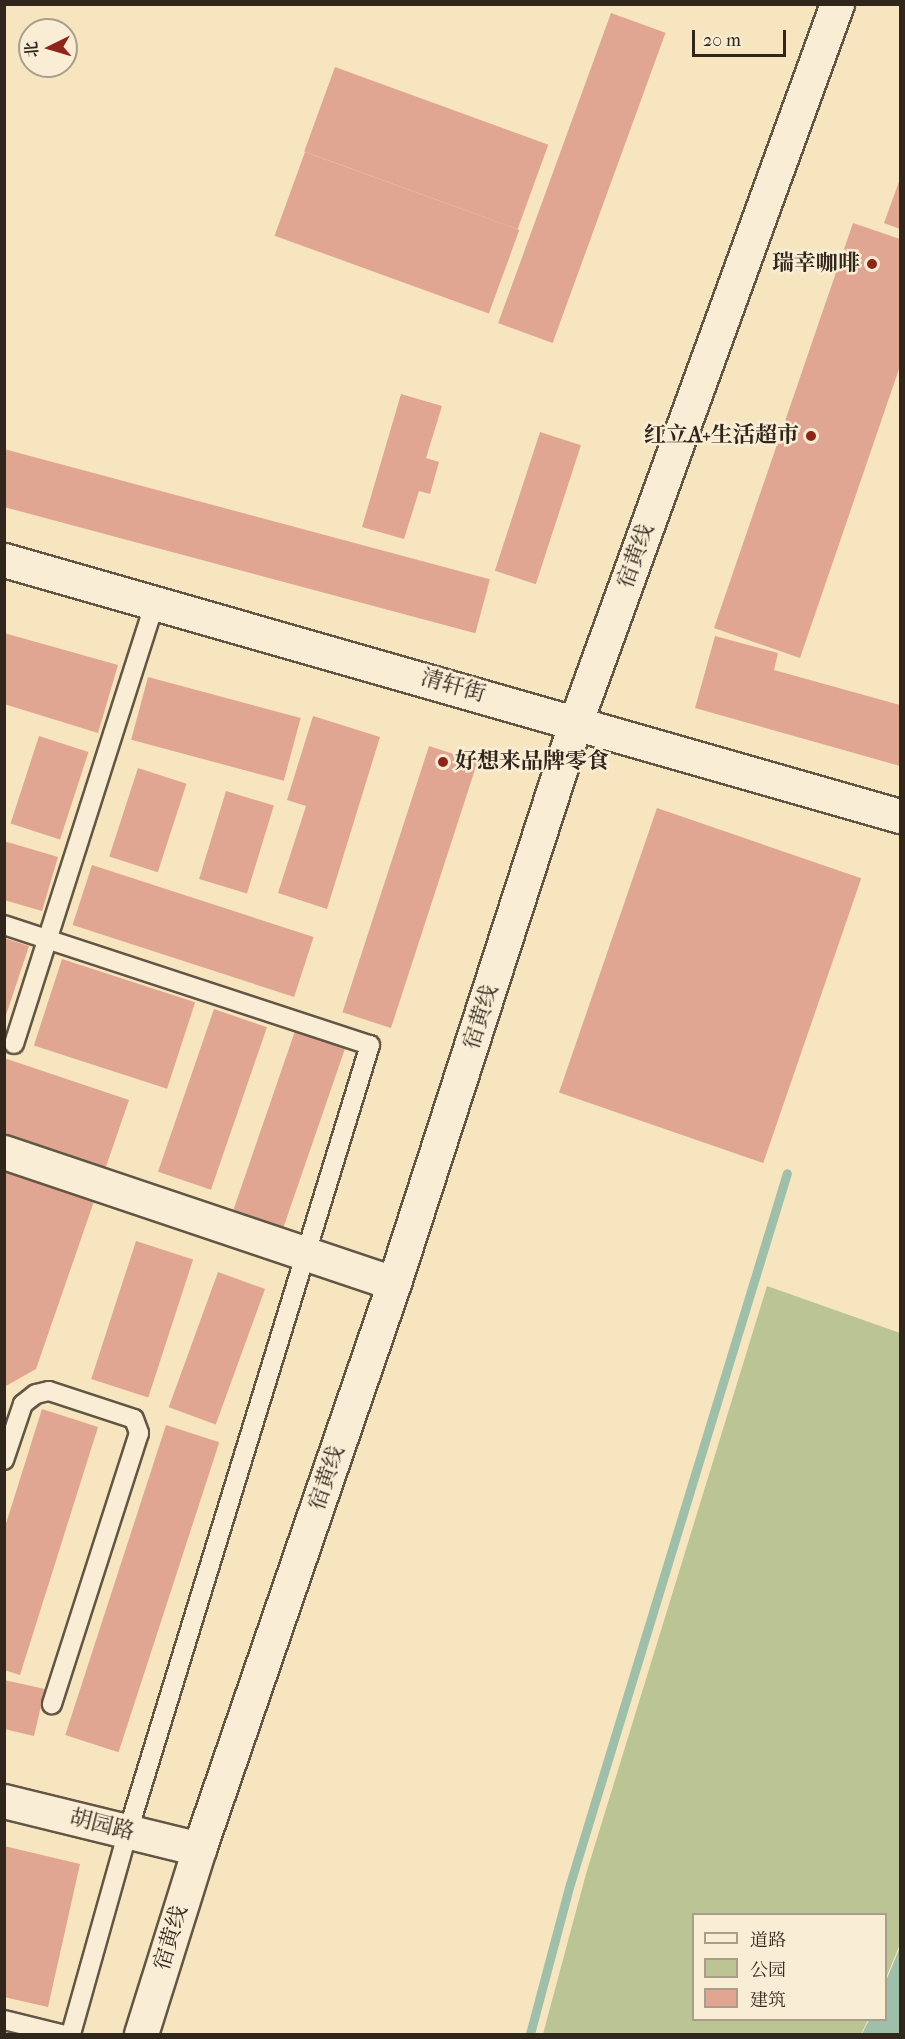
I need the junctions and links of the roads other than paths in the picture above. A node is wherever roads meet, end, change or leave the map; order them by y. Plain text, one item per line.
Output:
1 (837, 4) edge
2 (4, 560) edge
3 (155, 602) junction
4 (576, 721) junction
5 (900, 816) edge
6 (4, 925) edge
7 (48, 938) junction
8 (14, 1044) dead end
9 (4, 1152) edge
10 (303, 1253) junction
11 (394, 1283) junction
12 (4, 1460) edge
13 (52, 1704) dead end
14 (4, 1801) edge
15 (128, 1831) junction
16 (199, 1849) junction
17 (4, 2020) edge
18 (62, 2034) edge
19 (71, 2034) edge
20 (141, 2034) edge

1 - 4 main road, 宿黄线
2 - 3 main road, 清轩街
3 - 4 main road, 清轩街
3 - 7 lane
4 - 5 main road, 清轩街
4 - 11 main road, 宿黄线
6 - 7 lane
7 - 8 lane
7 - 10 lane
9 - 10 main road
10 - 11 main road
10 - 15 lane
11 - 16 main road, 宿黄线
12 - 13 lane
14 - 15 main road, 胡园路
15 - 16 main road, 胡园路
15 - 19 lane
16 - 20 main road, 宿黄线
17 - 18 lane

